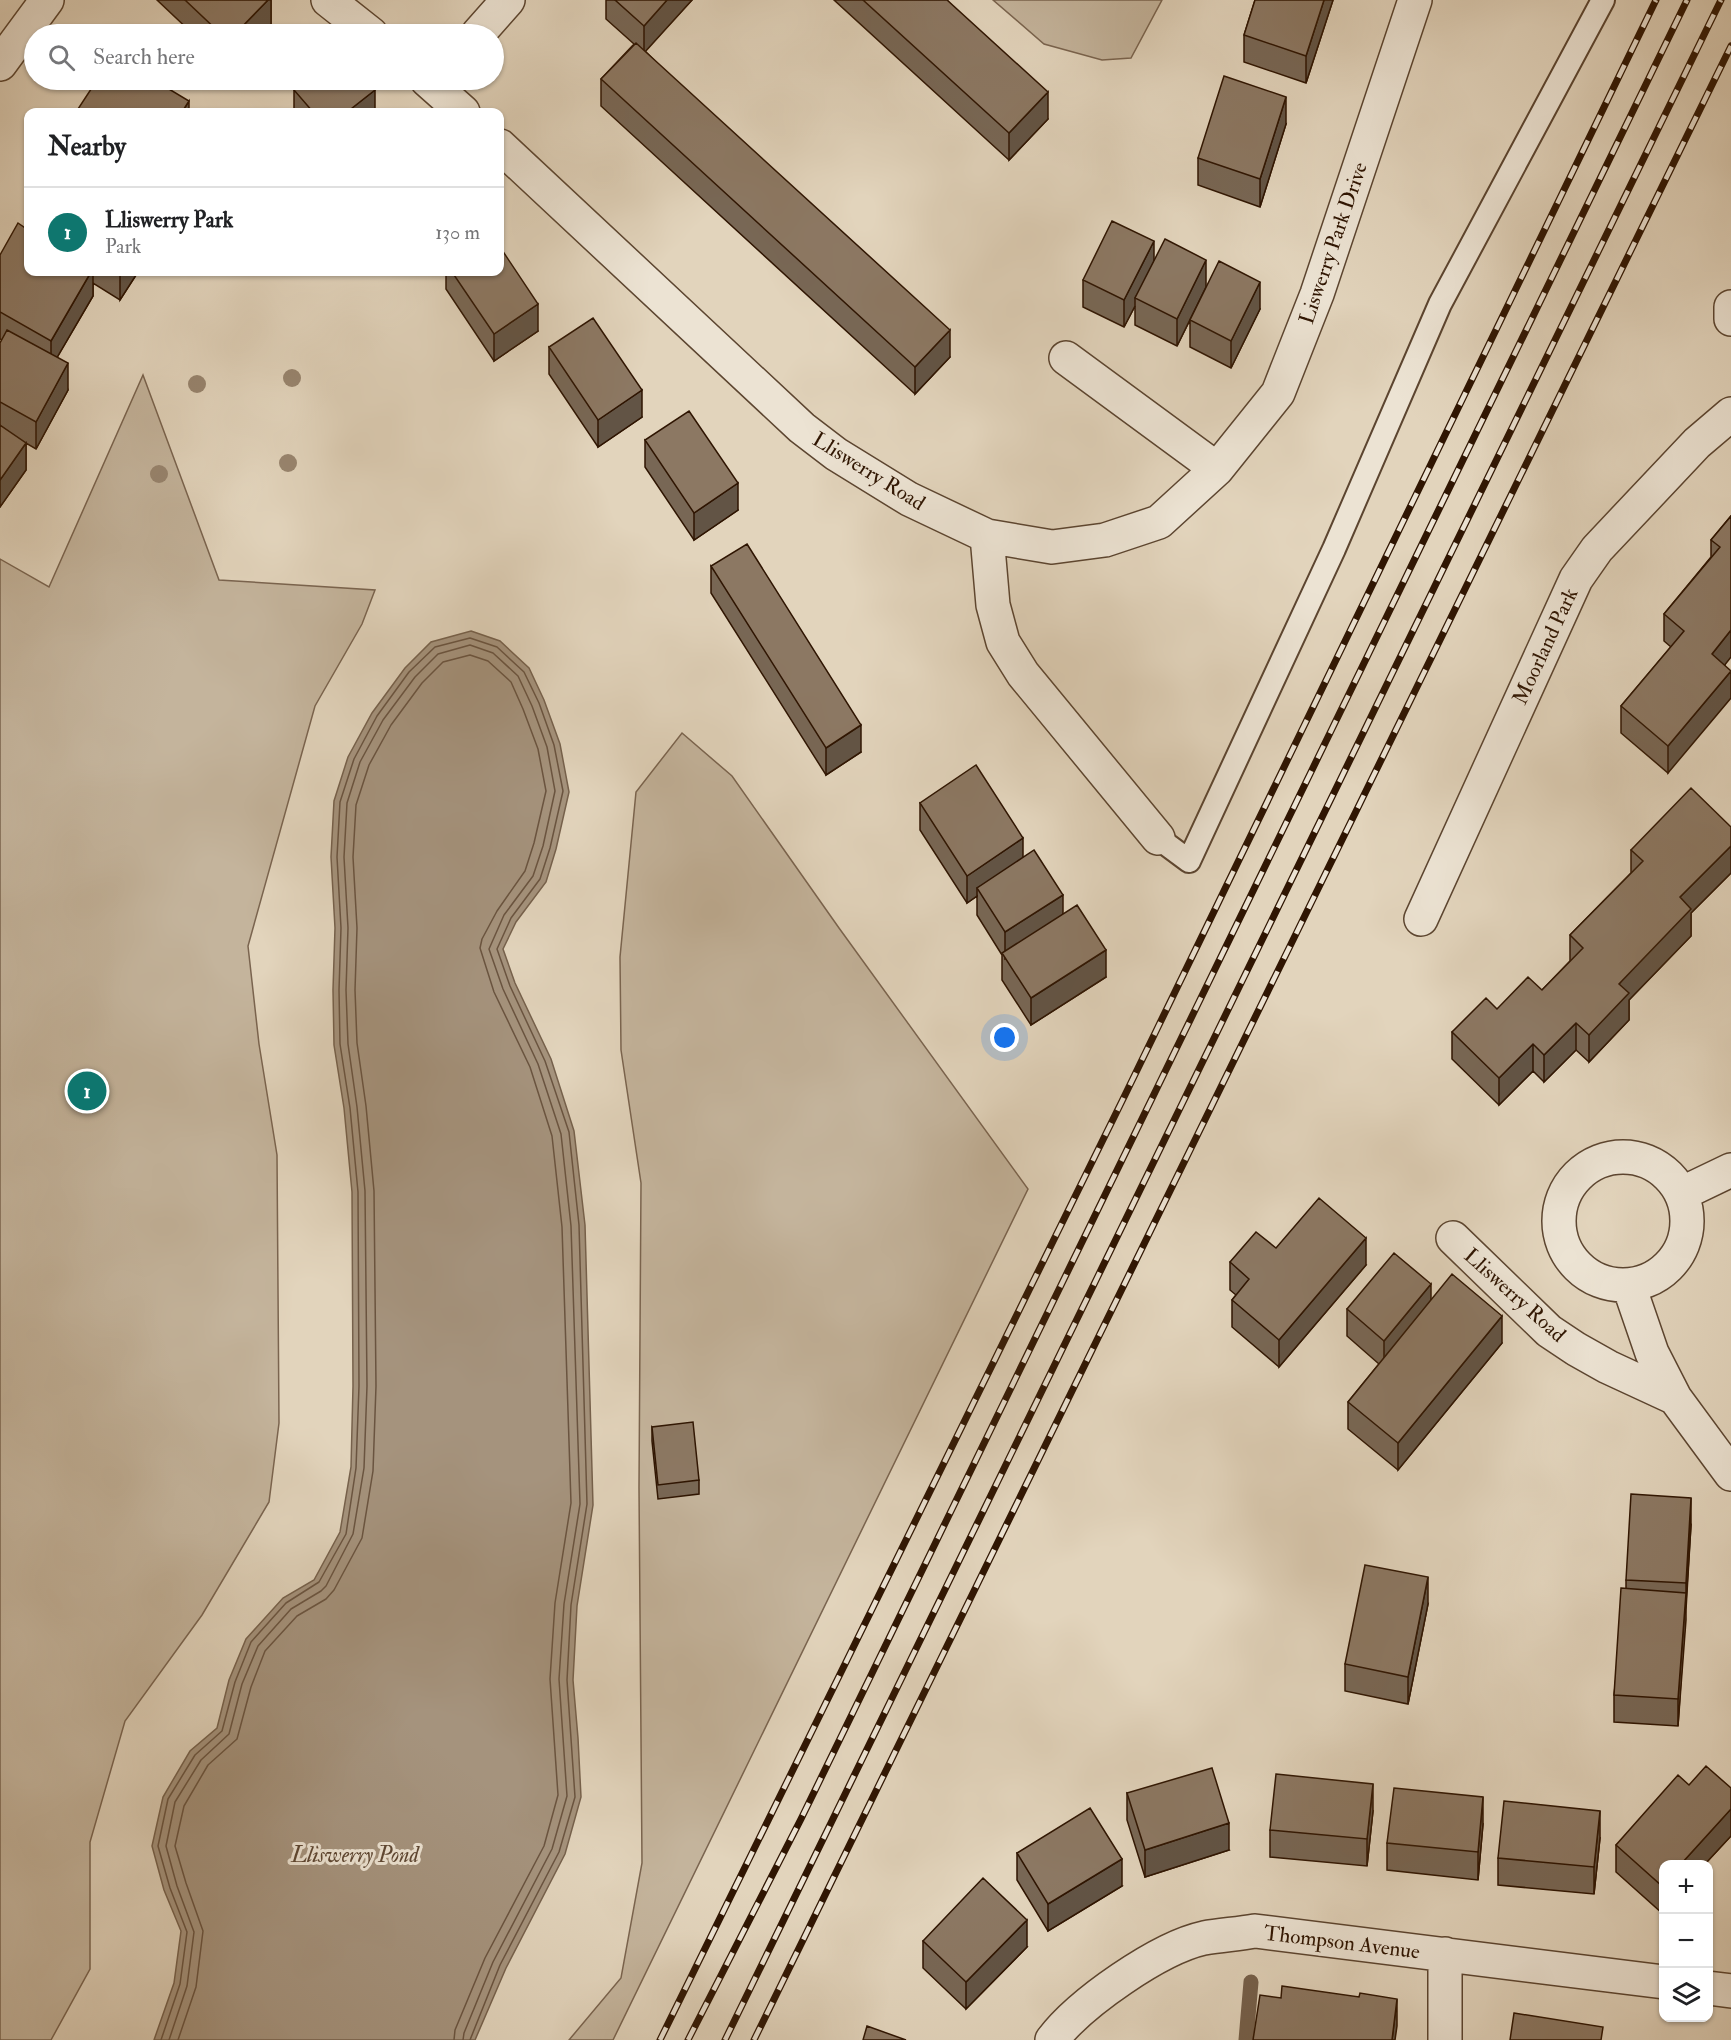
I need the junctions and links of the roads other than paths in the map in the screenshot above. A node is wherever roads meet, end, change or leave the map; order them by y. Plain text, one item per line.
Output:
1 (47, 0) edge
2 (328, 0) edge
3 (508, 0) edge
4 (1415, 0) edge
5 (1603, 0) edge
6 (29, 24) edge
7 (358, 24) edge
8 (487, 24) edge
9 (24, 31) edge
10 (0, 64) edge
11 (442, 90) edge
12 (459, 108) edge
13 (504, 150) edge
14 (1731, 307) edge
15 (1731, 319) edge
16 (1066, 358) dead end
17 (1731, 414) edge
18 (1217, 469) junction
19 (987, 536) junction
20 (1158, 838) joint
21 (1421, 919) dead end
22 (1731, 1170) edge
23 (1683, 1193) junction
24 (1453, 1238) dead end
25 (1629, 1286) junction
26 (1675, 1398) junction
27 (1731, 1474) edge
28 (1445, 1954) junction
29 (1659, 1981) edge
30 (1713, 1989) edge
31 (1731, 1991) edge
32 (1052, 2040) edge
33 (1445, 2040) edge

1 - 6 street
2 - 7 street
3 - 8 street
4 - 18 street, Liswerry Park Drive
5 - 20 lane
9 - 10 street
11 - 12 street
13 - 19 street, Lliswerry Road
14 - 15 street
16 - 18 street
17 - 21 street, Moorland Park
18 - 19 street, Liswerry Park Drive
19 - 20 street
22 - 23 street
23 - 25 street
23 - 25 street
24 - 26 street, Lliswerry Road
25 - 26 street, Lliswerry Road
26 - 27 street, Lliswerry Road
28 - 29 street, Thompson Avenue
28 - 32 street, Thompson Avenue
28 - 33 street
30 - 31 street

